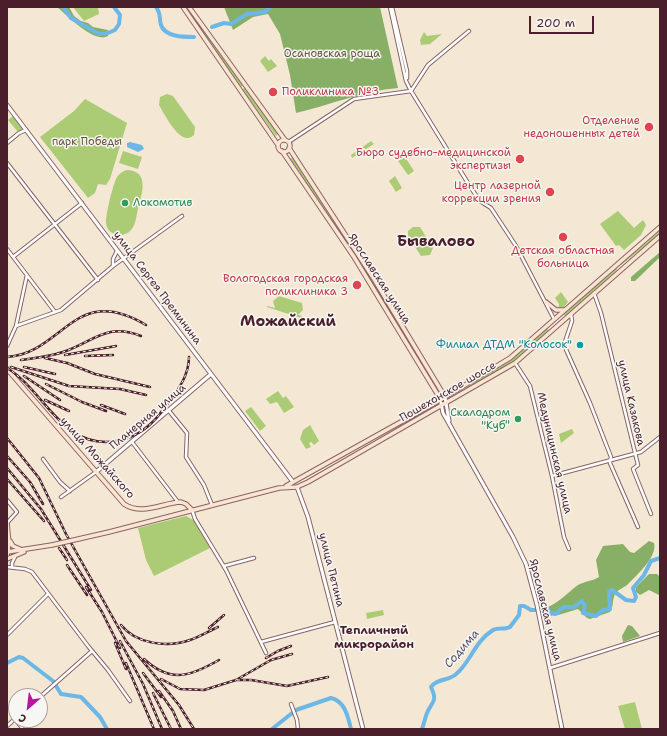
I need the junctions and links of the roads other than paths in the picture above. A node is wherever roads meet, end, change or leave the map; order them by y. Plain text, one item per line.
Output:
1 (182, 7) edge
2 (190, 7) edge
3 (391, 7) edge
4 (469, 31) dead end
5 (411, 91) junction
6 (7, 105) edge
7 (26, 130) junction
8 (285, 140) junction
9 (290, 141) dead end
10 (7, 143) edge
11 (278, 144) junction
12 (289, 148) junction
13 (282, 151) junction
14 (7, 163) edge
15 (82, 204) junction
16 (182, 216) dead end
17 (55, 224) junction
18 (660, 227) edge
19 (660, 236) edge
20 (7, 249) edge
21 (117, 251) junction
22 (13, 257) junction
23 (123, 258) junction
24 (617, 263) junction
25 (113, 266) junction
26 (622, 269) junction
27 (27, 275) junction
28 (98, 280) junction
29 (594, 292) junction
30 (546, 302) junction
31 (564, 311) junction
32 (55, 312) junction
33 (569, 315) junction
34 (555, 319) junction
35 (559, 325) junction
36 (16, 326) junction
37 (545, 328) junction
38 (550, 333) junction
39 (7, 346) edge
40 (413, 347) junction
41 (515, 363) junction
42 (7, 369) edge
43 (211, 374) junction
44 (454, 392) junction
45 (445, 397) junction
46 (457, 398) junction
47 (441, 400) junction
48 (446, 405) junction
49 (429, 407) junction
50 (442, 407) junction
51 (169, 412) junction
52 (432, 412) junction
53 (450, 422) junction
54 (660, 437) edge
55 (132, 442) junction
56 (634, 454) junction
57 (42, 459) dead end
58 (335, 459) junction
59 (612, 460) junction
60 (338, 465) junction
61 (96, 472) junction
62 (552, 476) junction
63 (293, 482) junction
64 (285, 487) junction
65 (297, 487) junction
66 (70, 491) junction
67 (61, 497) dead end
68 (7, 500) edge
69 (178, 502) junction
70 (212, 505) junction
71 (192, 510) junction
72 (651, 514) dead end
73 (7, 523) edge
74 (638, 527) dead end
75 (9, 539) junction
76 (8, 546) edge
77 (31, 549) junction
78 (569, 549) dead end
79 (7, 553) edge
80 (18, 554) junction
81 (254, 558) dead end
82 (7, 559) edge
83 (224, 566) junction
84 (7, 567) edge
85 (13, 567) junction
86 (48, 594) junction
87 (335, 622) junction
88 (660, 633) edge
89 (7, 635) edge
90 (261, 642) junction
91 (92, 651) junction
92 (266, 653) dead end
93 (550, 668) junction
94 (48, 690) edge
95 (130, 701) dead end
96 (290, 704) dead end
97 (298, 729) edge
98 (363, 729) edge
99 (563, 729) edge

1 - 11 main road
2 - 8 main road
3 - 5 street
4 - 5 street
5 - 9 street
5 - 30 street
6 - 7 street, улица Сергея Преминина
7 - 10 street
7 - 15 street, улица Сергея Преминина
8 - 11 main road
8 - 12 main road
11 - 13 main road
12 - 13 main road
12 - 40 main road, Ярославская улица
13 - 40 main road, Ярославская улица
14 - 17 street
15 - 17 street
15 - 21 street, улица Сергея Преминина
16 - 23 street
17 - 22 street
17 - 28 street
18 - 24 main road, Пошехонское шоссе
19 - 26 main road, Пошехонское шоссе
20 - 22 street
21 - 23 street, улица Сергея Преминина
21 - 25 street
22 - 27 street
23 - 25 street
23 - 43 street, улица Сергея Преминина
24 - 26 main road
24 - 31 main road, Пошехонское шоссе
25 - 28 street
26 - 29 main road, Пошехонское шоссе
27 - 32 street
27 - 36 street
28 - 32 street
29 - 33 main road, Пошехонское шоссе
29 - 56 street, улица Казакова
30 - 31 main road
30 - 34 street
31 - 33 main road
31 - 34 main road, Пошехонское шоссе
32 - 36 street
33 - 35 main road, Пошехонское шоссе
33 - 59 street
34 - 35 main road
34 - 37 main road, Пошехонское шоссе
35 - 38 main road, Пошехонское шоссе
36 - 39 street
37 - 38 main road
37 - 44 main road, Пошехонское шоссе
38 - 41 main road, Пошехонское шоссе
40 - 45 main road, Ярославская улица
40 - 47 main road, Ярославская улица
41 - 46 main road, Пошехонское шоссе
41 - 62 street, Медуницинская улица
42 - 61 main road, улица Можайского
43 - 51 street, Планерная улица
43 - 63 street, улица Сергея Преминина
44 - 45 main road, Пошехонское шоссе
44 - 46 main road
45 - 47 main road, Пошехонское шоссе
45 - 48 street, Ярославская улица
46 - 48 main road, Пошехонское шоссе
47 - 49 main road, Пошехонское шоссе
47 - 50 street, Ярославская улица
48 - 50 main road, Пошехонское шоссе
48 - 53 street, Ярославская улица
49 - 52 main road
49 - 58 main road, Пошехонское шоссе
50 - 52 main road, Пошехонское шоссе
50 - 53 street, Ярославская улица
51 - 55 street, Планерная улица
51 - 70 street
52 - 60 main road, Пошехонское шоссе
53 - 93 street, Ярославская улица
54 - 56 street
55 - 61 street, Планерная улица
55 - 69 street
56 - 59 street
56 - 72 street, улица Казакова
57 - 66 street
58 - 60 main road
58 - 63 main road, Пошехонское шоссе
59 - 62 street
59 - 74 street
60 - 65 main road, Пошехонское шоссе
61 - 66 street
61 - 69 main road, улица Можайского
62 - 78 street, Медуницинская улица
63 - 64 main road, Пошехонское шоссе
63 - 65 main road
64 - 65 main road, Пошехонское шоссе
64 - 70 main road, Пошехонское шоссе
65 - 87 street, улица Петина
66 - 67 street
68 - 73 street
69 - 71 main road
70 - 71 main road, Пошехонское шоссе
71 - 77 main road, Пошехонское шоссе, bridge
71 - 83 street
73 - 75 main road
75 - 76 main road
75 - 77 main road
76 - 79 main road
77 - 79 main road
77 - 80 main road
80 - 82 main road
80 - 85 street
81 - 83 street
83 - 90 street
84 - 85 street
85 - 86 street
86 - 89 street
86 - 91 street
87 - 90 street
87 - 98 street, улица Петина
88 - 93 street
90 - 92 street
91 - 94 street
91 - 95 street
93 - 99 street, Ярославская улица
96 - 97 street

